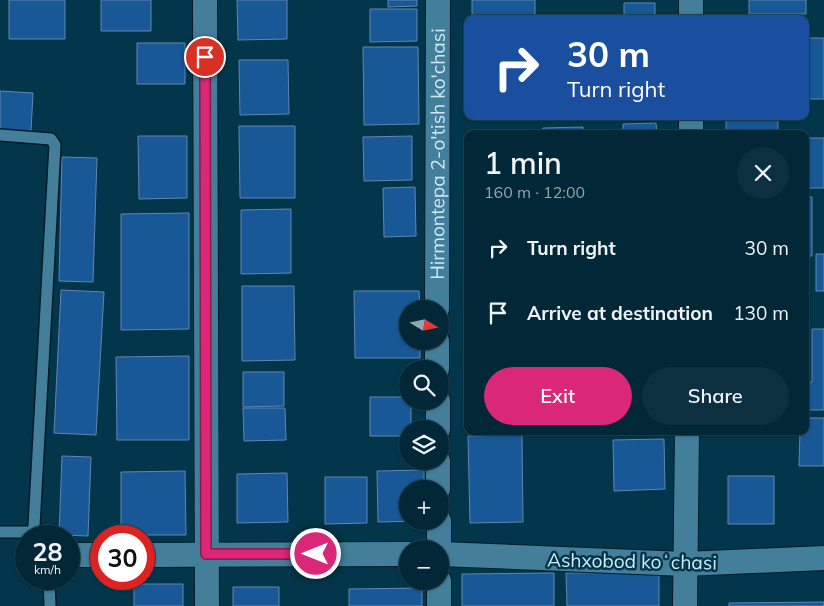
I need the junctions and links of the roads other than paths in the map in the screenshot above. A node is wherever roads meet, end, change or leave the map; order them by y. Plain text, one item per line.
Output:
1 (204, 0) edge
2 (438, 0) edge
3 (691, 0) edge
4 (691, 15) edge
5 (0, 135) edge
6 (438, 300) edge
7 (687, 435) edge
8 (34, 525) edge
9 (0, 532) edge
10 (15, 533) edge
11 (206, 554) junction
12 (399, 554) edge
13 (449, 554) edge
14 (155, 555) edge
15 (824, 558) edge
16 (685, 564) junction
17 (49, 590) edge
18 (439, 590) edge
19 (50, 606) edge
20 (207, 606) edge
21 (439, 606) edge
22 (685, 606) edge

1 - 11 street
2 - 6 street, Hirmontepa 2-o'tish ko'chasi
3 - 4 street
5 - 8 lane
7 - 16 street
9 - 10 lane
11 - 12 street
11 - 14 street
11 - 20 street
13 - 16 street, Ashxobod koʻchasi
15 - 16 street, Ashxobod koʻchasi
16 - 22 street
17 - 19 lane
18 - 21 street

